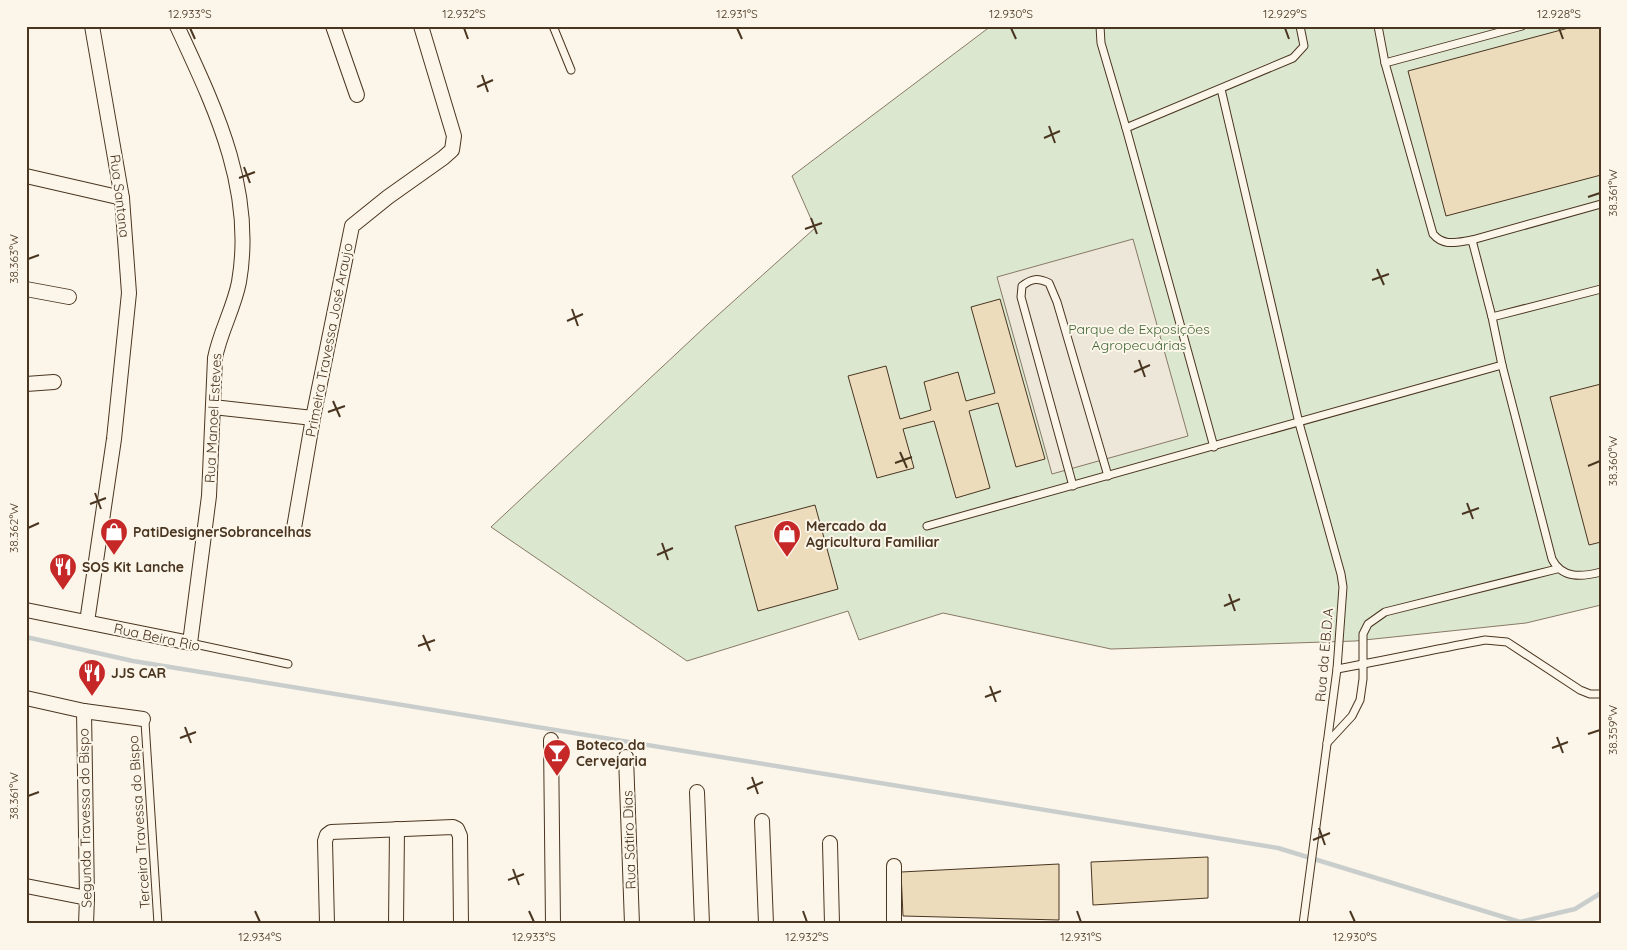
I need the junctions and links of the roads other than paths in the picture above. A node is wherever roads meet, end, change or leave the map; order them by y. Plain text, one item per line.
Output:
1 (92, 26) edge
2 (177, 26) edge
3 (333, 26) edge
4 (421, 26) edge
5 (553, 26) edge
6 (1100, 26) edge
7 (1300, 26) edge
8 (1378, 26) edge
9 (1522, 26) edge
10 (1385, 63) junction
11 (571, 70) dead end
12 (1222, 88) junction
13 (357, 95) dead end
14 (1126, 128) junction
15 (26, 176) edge
16 (122, 198) junction
17 (1601, 204) edge
18 (1472, 240) junction
19 (26, 289) edge
20 (1601, 289) edge
21 (69, 297) dead end
22 (1492, 317) junction
23 (1502, 365) junction
24 (54, 382) dead end
25 (26, 384) edge
26 (213, 407) junction
27 (313, 418) junction
28 (1299, 423) junction
29 (1214, 447) junction
30 (1108, 476) junction
31 (1073, 486) junction
32 (927, 526) dead end
33 (294, 528) dead end
34 (1556, 568) junction
35 (1601, 572) edge
36 (26, 610) edge
37 (87, 622) junction
38 (190, 644) junction
39 (288, 664) dead end
40 (1364, 664) junction
41 (1338, 669) junction
42 (1601, 694) edge
43 (26, 698) edge
44 (84, 711) junction
45 (143, 719) joint
46 (551, 740) dead end
47 (1327, 742) junction
48 (626, 757) dead end
49 (697, 792) dead end
50 (762, 821) dead end
51 (397, 829) junction
52 (830, 843) dead end
53 (894, 866) dead end
54 (26, 886) edge
55 (87, 898) junction
56 (86, 924) edge
57 (158, 924) edge
58 (327, 924) edge
59 (396, 924) edge
60 (462, 924) edge
61 (553, 924) edge
62 (632, 924) edge
63 (702, 924) edge
64 (766, 924) edge
65 (832, 924) edge
66 (894, 924) edge
67 (1302, 924) edge

1 - 16 street, Rua Santana
2 - 26 street, Rua Manoel Esteves
3 - 13 street
4 - 27 street, Primeira Travessa José Araujo
5 - 11 lane
6 - 14 lane
7 - 12 lane
8 - 10 lane
9 - 10 lane
10 - 18 lane
12 - 14 lane
12 - 28 lane, Rua da E.B.D.A
14 - 29 lane
15 - 16 street
16 - 37 street, Rua Santana
17 - 18 lane
18 - 22 lane
19 - 21 street
20 - 22 lane
22 - 23 lane
23 - 28 lane
23 - 34 lane
24 - 25 street
26 - 27 street
26 - 38 street, Rua Manoel Esteves
27 - 33 street, Primeira Travessa José Araujo
28 - 29 lane
28 - 41 lane, Rua da E.B.D.A
29 - 30 lane
30 - 31 lane
30 - 31 lane
31 - 32 lane
34 - 35 lane
34 - 40 lane
36 - 37 street, Rua Beira Rio
37 - 38 street, Rua Beira Rio
38 - 39 lane, Rua Beira Rio
40 - 41 lane
40 - 42 lane
40 - 47 lane
41 - 47 lane, Rua da E.B.D.A
43 - 44 street, Segunda Travessa do Bispo
44 - 45 street
44 - 55 street, Segunda Travessa do Bispo
45 - 57 lane, Terceira Travessa do Bispo
46 - 61 street
47 - 67 lane, Rua da E.B.D.A
48 - 62 street, Rua Sátiro Dias
49 - 63 street
50 - 64 street
51 - 58 street
51 - 59 street
51 - 60 street
52 - 65 street
53 - 66 street
54 - 55 street
55 - 56 street, Segunda Travessa do Bispo

